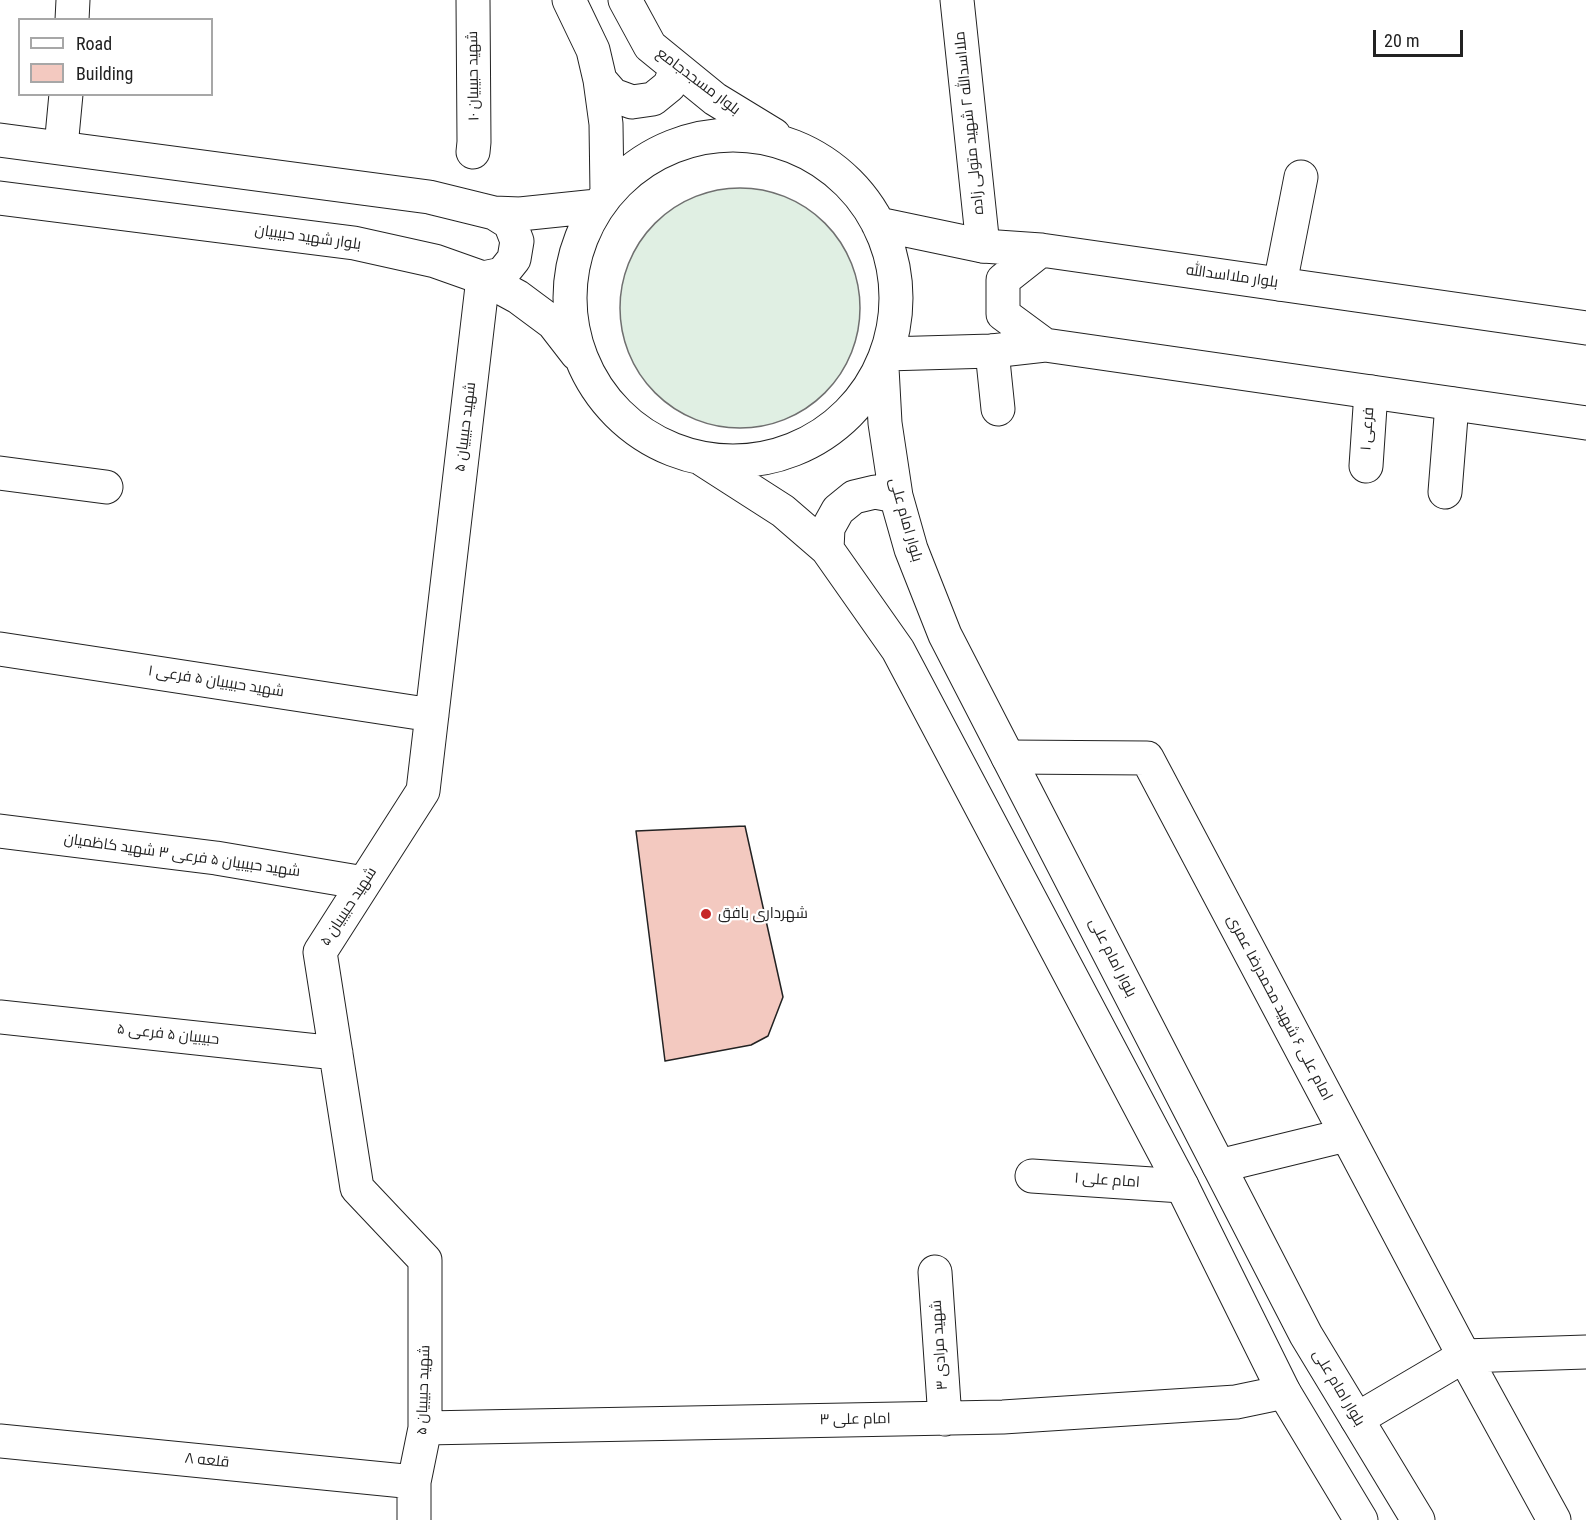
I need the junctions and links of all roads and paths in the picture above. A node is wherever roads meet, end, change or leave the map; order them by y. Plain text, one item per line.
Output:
1 (74, 0) edge
2 (473, 0) edge
3 (569, 0) edge
4 (625, 0) edge
5 (957, 0) edge
6 (72, 18) edge
7 (677, 68) junction
8 (600, 80) junction
9 (66, 96) edge
10 (0, 140) edge
11 (791, 146) junction
12 (61, 147) junction
13 (473, 152) dead end
14 (1301, 177) dead end
15 (0, 198) edge
16 (602, 199) junction
17 (494, 213) junction
18 (878, 224) junction
19 (983, 246) junction
20 (1041, 250) junction
21 (483, 278) junction
22 (1281, 284) junction
23 (1586, 328) edge
24 (1045, 345) junction
25 (992, 351) junction
26 (582, 361) junction
27 (884, 361) junction
28 (1371, 392) junction
29 (1452, 404) junction
30 (998, 409) dead end
31 (1586, 423) edge
32 (702, 459) junction
33 (1366, 466) dead end
34 (0, 473) edge
35 (106, 487) dead end
36 (1445, 492) dead end
37 (896, 496) junction
38 (827, 549) junction
39 (0, 649) edge
40 (432, 715) junction
41 (1008, 757) junction
42 (0, 831) edge
43 (364, 883) junction
44 (0, 1017) edge
45 (336, 1053) junction
46 (1346, 1135) junction
47 (1219, 1166) junction
48 (1032, 1176) dead end
49 (1182, 1186) junction
50 (935, 1272) dead end
51 (1586, 1352) edge
52 (1470, 1368) junction
53 (1284, 1392) junction
54 (945, 1419) junction
55 (1357, 1419) junction
56 (425, 1428) junction
57 (0, 1441) edge
58 (414, 1482) junction
59 (414, 1520) edge
60 (1361, 1520) edge
61 (1418, 1520) edge
62 (1554, 1520) edge

1 - 6 main road
2 - 13 main road, شهید حبیبیان ۱۰
3 - 8 main road
4 - 7 main road, بلوار مسجدجامع
5 - 19 main road, ملااسدالله ۲ شهید متولی زاده
7 - 8 main road
7 - 11 main road, بلوار مسجدجامع
8 - 16 main road
9 - 12 main road
10 - 12 main road
11 - 16 main road
11 - 18 main road
12 - 17 main road
14 - 22 main road
15 - 21 main road, بلوار شهید حبیبیان
16 - 17 main road
16 - 26 main road
17 - 21 main road
18 - 19 main road, بلوار ملااسدالله
18 - 27 main road
19 - 20 main road, بلوار ملااسدالله
20 - 22 main road, بلوار ملااسدالله
20 - 24 main road
21 - 26 main road, بلوار شهید حبیبیان
21 - 40 main road, شهید حبیبیان ۵
22 - 23 main road, بلوار ملااسدالله
24 - 25 main road
24 - 28 main road
25 - 27 main road
25 - 30 main road
26 - 32 main road
27 - 32 main road
27 - 37 main road, بلوار امام علی
28 - 29 main road
28 - 33 main road, فرعی ۱
29 - 31 main road
29 - 36 main road
32 - 38 main road
34 - 35 main road
37 - 38 main road
37 - 41 main road, بلوار امام علی
38 - 49 main road
39 - 40 main road, شهید حبیبیان ۵ فرعی ۱
40 - 43 main road, شهید حبیبیان ۵
41 - 46 main road, امام علی ۶ شهید محمدرضا عمری
41 - 47 main road, بلوار امام علی
42 - 43 main road, شهید حبیبیان ۵ فرعی ۳ شهید کاظمیان
43 - 45 main road, شهید حبیبیان ۵
44 - 45 main road, حبیبیان ۵ فرعی ۵
45 - 56 main road, شهید حبیبیان ۵
46 - 47 main road
46 - 52 main road, امام علی ۶ شهید محمدرضا عمری
47 - 55 main road, بلوار امام علی
48 - 49 main road, امام علی ۱
49 - 53 main road
50 - 54 main road, شهید مرادی ۳
51 - 52 main road
52 - 55 main road
52 - 62 main road, امام علی ۶ شهید محمدرضا عمری
53 - 54 main road, امام علی ۳
53 - 60 main road
54 - 56 main road, امام علی ۳
55 - 61 main road, بلوار امام علی
56 - 58 main road, شهید حبیبیان ۵
57 - 58 main road, قلعه ۸
58 - 59 main road, شهید حبیبیان ۵

